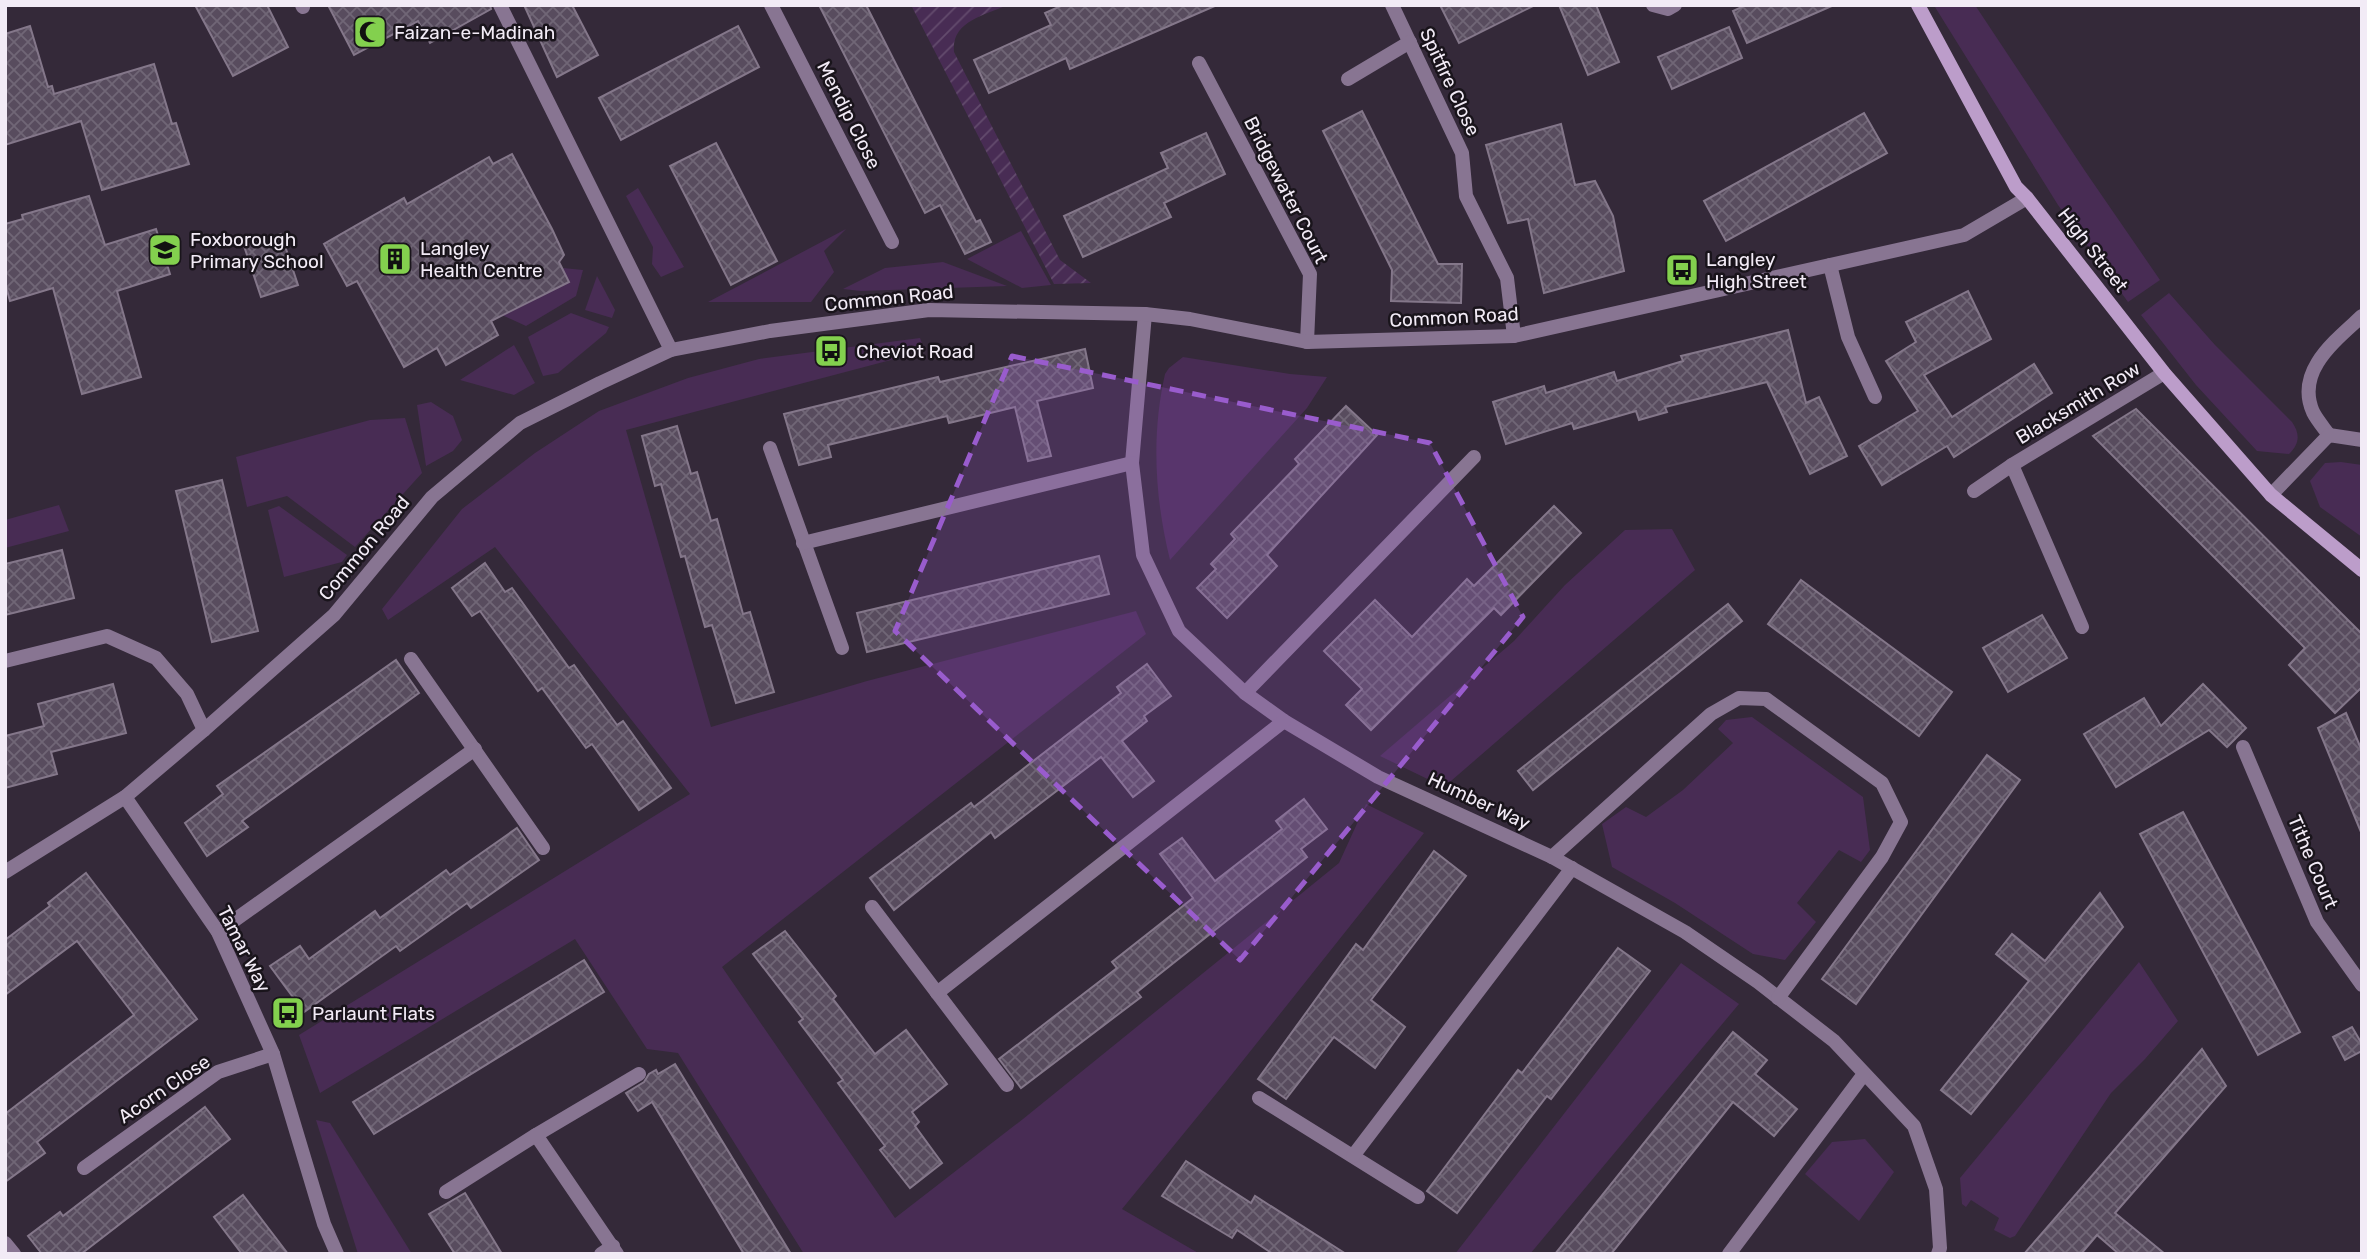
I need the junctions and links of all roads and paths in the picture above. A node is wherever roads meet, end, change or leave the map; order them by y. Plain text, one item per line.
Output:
1 (500, 5) edge
2 (771, 5) edge
3 (1392, 5) edge
4 (1653, 5) edge
5 (1675, 5) edge
6 (1918, 5) edge
7 (1410, 42) junction
8 (1199, 63) dead end
9 (1348, 79) dead end
10 (2027, 198) junction
11 (892, 242) dead end
12 (1830, 265) junction
13 (1145, 314) junction
14 (2362, 316) edge
15 (1514, 336) junction
16 (1307, 342) junction
17 (671, 351) junction
18 (2164, 373) junction
19 (1875, 397) dead end
20 (2329, 435) junction
21 (2362, 440) edge
22 (770, 448) dead end
23 (1474, 457) dead end
24 (1132, 463) junction
25 (2012, 465) junction
26 (1974, 491) dead end
27 (2271, 495) junction
28 (803, 542) junction
29 (2362, 570) edge
30 (2082, 627) dead end
31 (842, 648) dead end
32 (411, 659) dead end
33 (5, 661) edge
34 (1245, 693) junction
35 (1284, 721) junction
36 (204, 730) junction
37 (2242, 747) dead end
38 (475, 749) junction
39 (125, 797) junction
40 (543, 848) dead end
41 (1552, 857) junction
42 (1572, 868) junction
43 (5, 872) edge
44 (872, 907) dead end
45 (218, 932) junction
46 (2362, 985) edge
47 (937, 993) junction
48 (1778, 998) junction
49 (273, 1054) junction
50 (639, 1074) dead end
51 (1864, 1074) junction
52 (1007, 1085) dead end
53 (1259, 1098) dead end
54 (537, 1135) junction
55 (1353, 1156) junction
56 (84, 1168) dead end
57 (446, 1192) dead end
58 (1418, 1197) dead end
59 (5, 1243) edge
60 (610, 1251) edge
61 (15, 1254) edge
62 (337, 1254) edge
63 (1729, 1254) edge
64 (1938, 1254) edge

1 - 17 street
2 - 11 street, Mendip Close
3 - 7 street, Spitfire Close
4 - 5 street
6 - 10 main road, High Street
7 - 9 street
7 - 15 street, Spitfire Close
8 - 16 street, Bridgewater Court
10 - 12 street, Common Road
10 - 18 main road, High Street
12 - 15 street, Common Road
12 - 19 street
13 - 16 street, Common Road
13 - 17 street, Common Road
13 - 24 street, Humber Way
14 - 20 street
15 - 16 street, Common Road
17 - 36 street, Common Road
18 - 25 street, Blacksmith Row
18 - 27 main road, High Street
20 - 21 street
20 - 27 street
22 - 28 street
23 - 34 street
24 - 28 street
24 - 34 street, Humber Way
25 - 26 street, Blacksmith Row
25 - 30 street, Blacksmith Row
27 - 29 main road, High Street
28 - 31 street
32 - 38 street
33 - 36 street
34 - 35 street, Humber Way
35 - 41 street, Humber Way
35 - 47 street
36 - 39 street, Common Road
37 - 46 street, Tithe Court
38 - 40 street
38 - 45 street
39 - 43 street, Common Road
39 - 45 street, Tamar Way
41 - 42 street, Humber Way
41 - 48 street
42 - 48 street, Humber Way
42 - 55 street
44 - 47 street
45 - 49 street, Tamar Way
47 - 52 street
48 - 51 street, Humber Way
49 - 56 street, Acorn Close
49 - 62 street, Tamar Way
50 - 54 street
51 - 63 street
51 - 64 street, Humber Way
53 - 55 street
54 - 57 street
54 - 60 street
55 - 58 street
59 - 61 street

